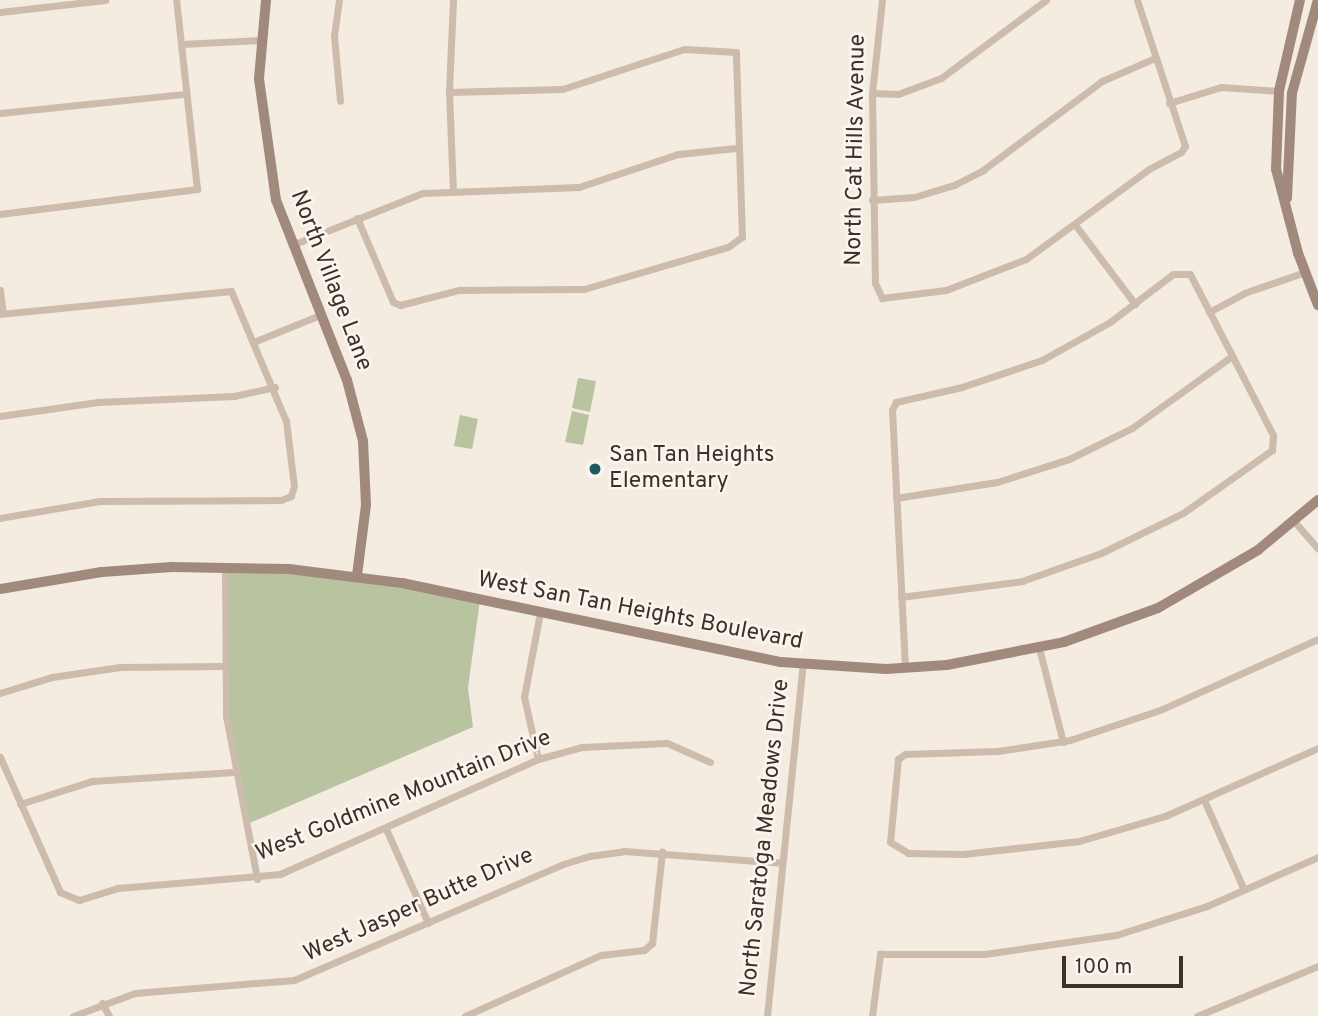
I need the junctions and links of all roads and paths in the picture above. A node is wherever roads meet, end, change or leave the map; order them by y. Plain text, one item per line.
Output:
1 (106, 0) edge
2 (176, 0) edge
3 (266, 0) edge
4 (339, 0) edge
5 (453, 0) edge
6 (882, 0) edge
7 (1046, 0) edge
8 (1137, 0) edge
9 (1300, 0) edge
10 (1318, 0) edge
11 (0, 12) edge
12 (261, 40) junction
13 (182, 44) junction
14 (1155, 58) junction
15 (1279, 91) junction
16 (449, 92) junction
17 (872, 93) junction
18 (186, 94) junction
19 (340, 101) dead end
20 (1169, 103) junction
21 (0, 113) edge
22 (736, 148) junction
23 (453, 190) junction
24 (872, 200) junction
25 (1286, 202) junction
26 (0, 214) edge
27 (357, 218) junction
28 (1076, 226) junction
29 (292, 244) junction
30 (1305, 272) junction
31 (0, 290) edge
32 (1135, 304) junction
33 (1318, 305) edge
34 (1209, 312) junction
35 (2, 314) edge
36 (320, 314) junction
37 (256, 341) junction
38 (1232, 356) junction
39 (275, 387) junction
40 (0, 416) edge
41 (896, 498) junction
42 (1318, 500) edge
43 (0, 518) edge
44 (1293, 520) junction
45 (1318, 549) edge
46 (225, 566) junction
47 (357, 575) junction
48 (0, 589) edge
49 (901, 597) junction
50 (540, 612) junction
51 (1318, 639) edge
52 (1039, 648) junction
53 (803, 664) junction
54 (226, 666) junction
55 (905, 667) junction
56 (0, 692) edge
57 (1063, 742) junction
58 (1318, 748) edge
59 (0, 757) edge
60 (538, 759) junction
61 (710, 762) dead end
62 (234, 772) junction
63 (1204, 800) junction
64 (20, 804) junction
65 (386, 829) junction
66 (662, 852) junction
67 (1318, 857) edge
68 (782, 863) junction
69 (257, 879) junction
70 (1244, 890) junction
71 (428, 923) junction
72 (1318, 967) edge
73 (102, 1003) junction
74 (73, 1016) edge
75 (109, 1016) edge
76 (465, 1016) edge
77 (767, 1016) edge
78 (872, 1016) edge
79 (1197, 1016) edge

1 - 11 street
2 - 13 street
3 - 12 street, North Village Lane
4 - 19 street
5 - 16 street
6 - 17 street, North Cat Hills Avenue
7 - 17 street
8 - 14 street
9 - 15 street
10 - 25 street
12 - 13 street
12 - 29 street, North Village Lane
13 - 18 street
14 - 20 street
14 - 24 street
15 - 20 street
15 - 25 street
16 - 22 street
16 - 23 street
17 - 24 street, North Cat Hills Avenue
18 - 21 street
18 - 26 street
20 - 28 street
22 - 23 street
22 - 27 street
23 - 27 street
24 - 28 street, North Cat Hills Avenue
25 - 30 street
27 - 29 street
28 - 32 street
29 - 36 street, North Village Lane
30 - 33 street
30 - 34 street
31 - 35 street
32 - 34 street
32 - 41 street
34 - 38 street
35 - 37 street
36 - 37 street
36 - 47 street, North Village Lane
37 - 39 street
38 - 41 street
38 - 49 street
39 - 40 street
39 - 43 street
41 - 49 street
42 - 44 street, West San Tan Heights Boulevard
44 - 45 street
44 - 52 street, West San Tan Heights Boulevard
46 - 47 street, West San Tan Heights Boulevard
46 - 48 street, West San Tan Heights Boulevard
46 - 54 street
47 - 50 street, West San Tan Heights Boulevard
49 - 55 street
50 - 53 street, West San Tan Heights Boulevard
50 - 60 street
51 - 57 street
52 - 55 street, West San Tan Heights Boulevard
52 - 57 street
53 - 55 street, West San Tan Heights Boulevard
53 - 68 street, North Saratoga Meadows Drive
54 - 56 street
54 - 62 street
57 - 63 street
58 - 63 street
59 - 64 street
60 - 61 street, West Goldmine Mountain Drive
60 - 65 street, West Goldmine Mountain Drive
62 - 64 street
62 - 69 street
63 - 70 street
64 - 69 street, West Goldmine Mountain Drive
65 - 69 street, West Goldmine Mountain Drive
65 - 71 street
66 - 68 street, West Jasper Butte Drive
66 - 71 street, West Jasper Butte Drive
66 - 76 street
67 - 70 street
68 - 77 street, North Saratoga Meadows Drive
70 - 78 street
71 - 73 street, West Jasper Butte Drive
72 - 79 street
73 - 74 street, West Jasper Butte Drive
73 - 75 street

